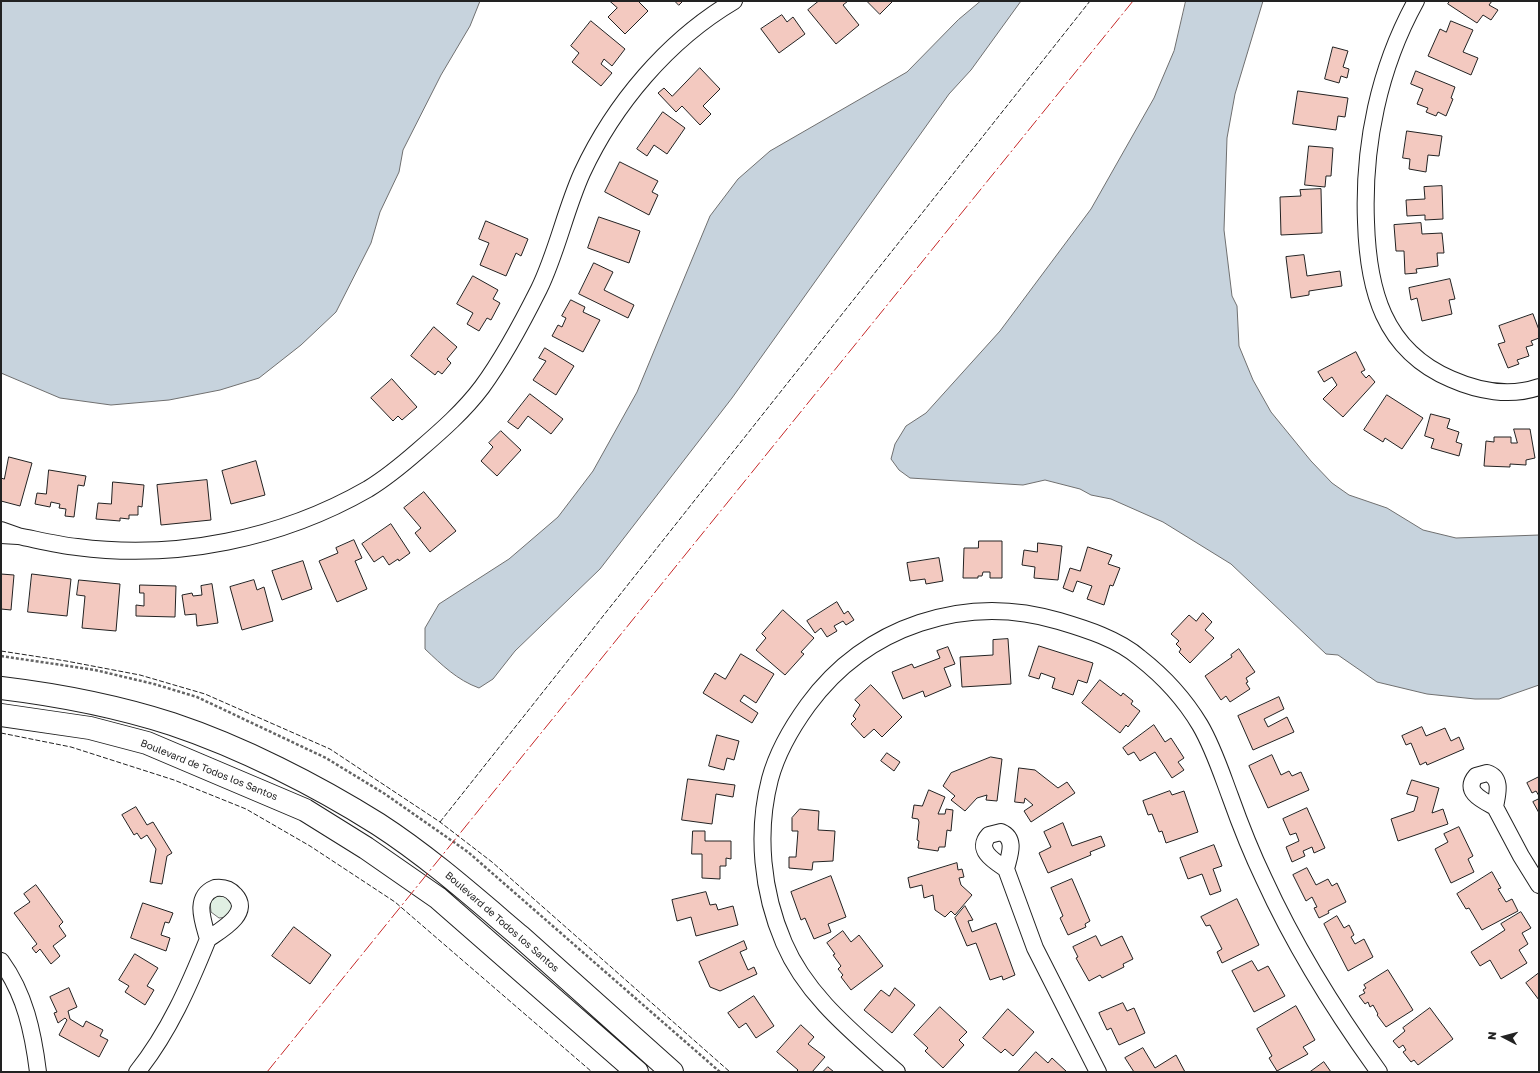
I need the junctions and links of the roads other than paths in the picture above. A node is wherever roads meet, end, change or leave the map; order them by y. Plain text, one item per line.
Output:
1 (734, 1) edge
2 (1416, 1) edge
3 (1539, 386) edge
4 (1, 530) edge
5 (1, 534) edge
6 (18, 536) junction
7 (1, 688) edge
8 (1, 715) edge
9 (1495, 807) dead end
10 (1006, 869) dead end
11 (1539, 885) edge
12 (208, 939) dead end
13 (1, 960) edge
14 (38, 1072) edge
15 (138, 1072) edge
16 (637, 1072) edge
17 (672, 1072) edge
18 (898, 1072) edge
19 (1098, 1072) edge
20 (1379, 1072) edge

1 - 6 street
2 - 3 street
4 - 6 street
5 - 6 street
7 - 17 street, Boulevard de Todos los Santos
8 - 16 street, Boulevard de Todos los Santos
9 - 11 street
10 - 19 street
12 - 15 street
13 - 14 street
18 - 20 street

